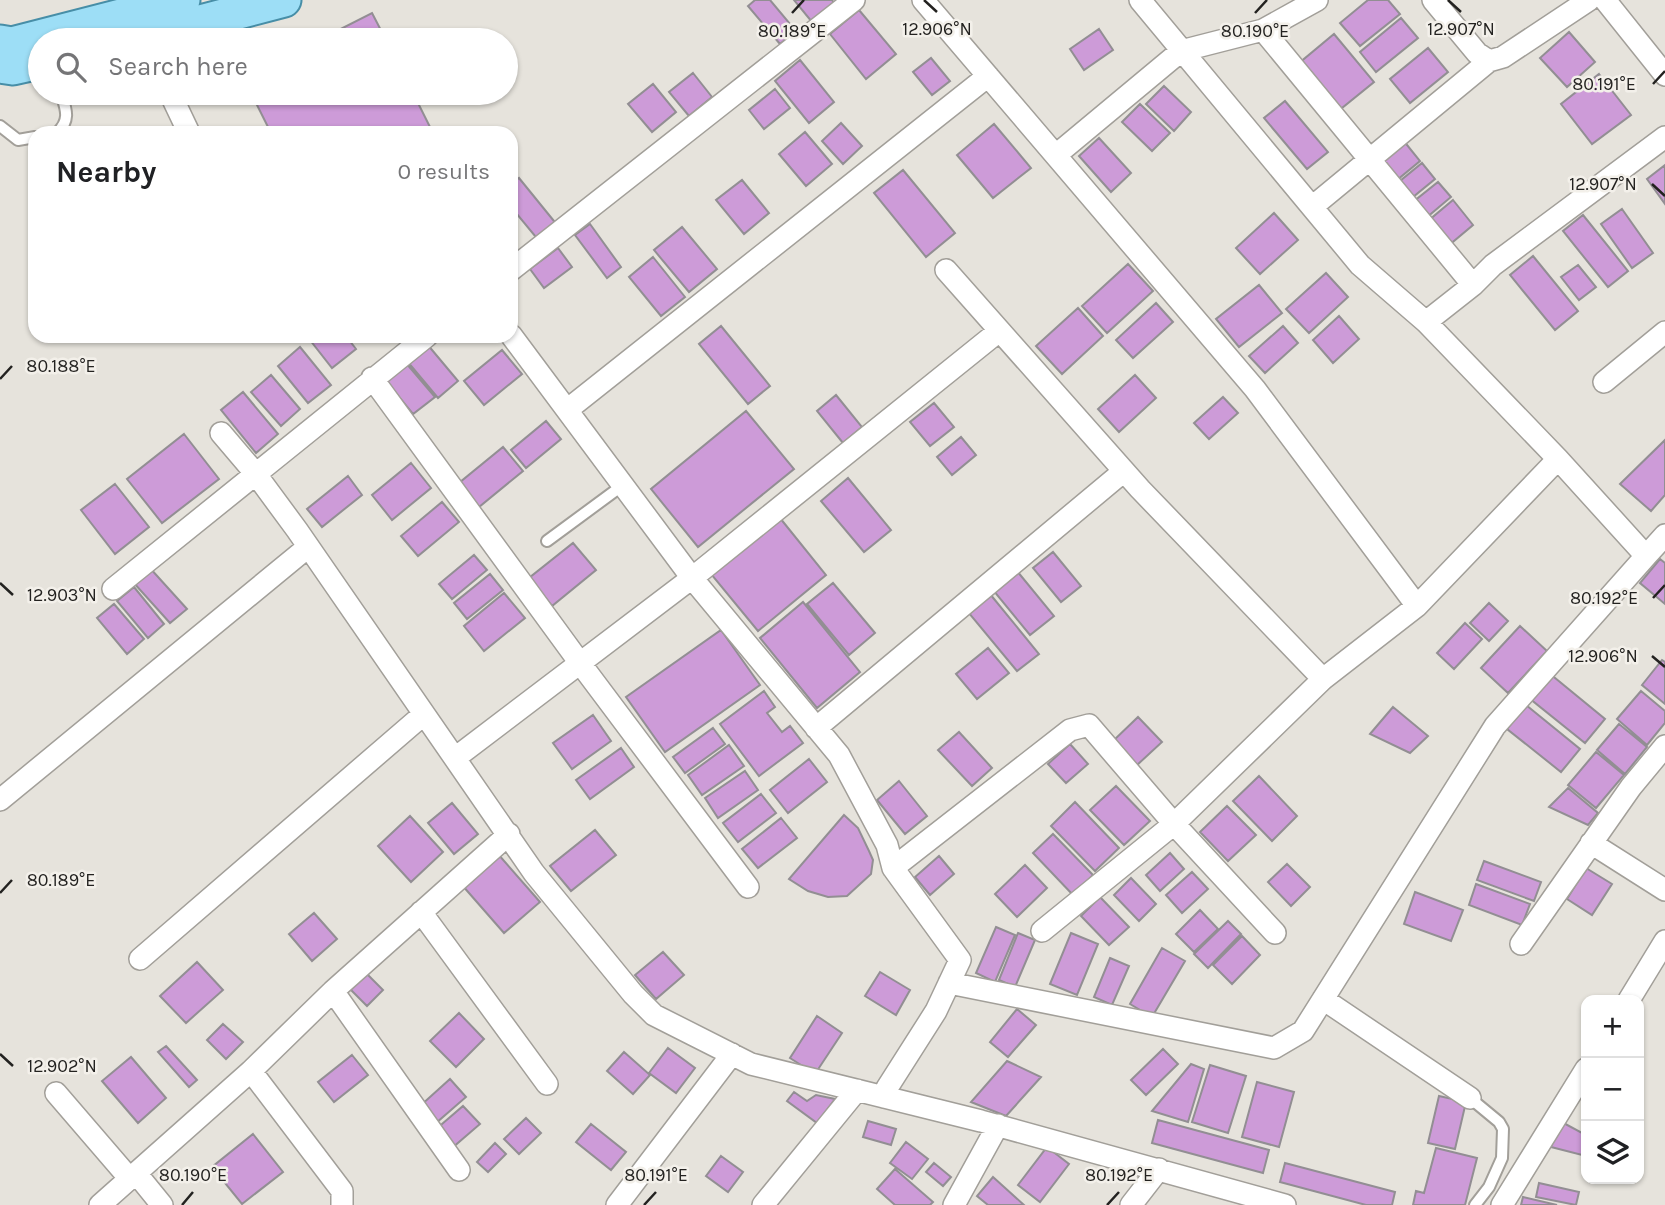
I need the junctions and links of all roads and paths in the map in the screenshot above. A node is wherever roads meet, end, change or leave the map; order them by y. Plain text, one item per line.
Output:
1 (183, 0) edge
2 (284, 0) edge
3 (854, 0) edge
4 (923, 0) edge
5 (1140, 0) edge
6 (1317, 0) edge
7 (1433, 0) edge
8 (1589, 0) edge
9 (1605, 0) edge
10 (74, 28) edge
11 (181, 28) edge
12 (1263, 30) junction
13 (28, 40) edge
14 (0, 43) edge
15 (1181, 51) junction
16 (1489, 61) junction
17 (28, 65) edge
18 (0, 66) edge
19 (1665, 75) edge
20 (988, 76) junction
21 (65, 105) edge
22 (176, 105) edge
23 (0, 126) edge
24 (65, 126) edge
25 (186, 126) edge
26 (1665, 137) edge
27 (28, 138) edge
28 (1056, 155) junction
29 (1369, 160) junction
30 (1312, 207) junction
31 (518, 264) edge
32 (946, 270) dead end
33 (1472, 285) junction
34 (1426, 322) junction
35 (999, 331) junction
36 (1665, 332) edge
37 (418, 343) edge
38 (517, 343) edge
39 (372, 378) junction
40 (1604, 382) dead end
41 (566, 410) junction
42 (221, 433) dead end
43 (1558, 459) junction
44 (1124, 471) junction
45 (255, 473) junction
46 (622, 485) junction
47 (1665, 535) edge
48 (547, 541) dead end
49 (308, 547) junction
50 (1646, 556) junction
51 (692, 578) junction
52 (113, 589) dead end
53 (1418, 606) junction
54 (580, 663) junction
55 (1323, 679) junction
56 (424, 714) junction
57 (816, 728) junction
58 (1665, 746) edge
59 (455, 758) junction
60 (0, 800) edge
61 (1174, 824) junction
62 (509, 834) junction
63 (1591, 843) junction
64 (893, 868) junction
65 (748, 887) dead end
66 (1665, 890) edge
67 (421, 912) junction
68 (1042, 931) dead end
69 (1275, 933) dead end
70 (1665, 941) edge
71 (1521, 944) dead end
72 (140, 959) dead end
73 (949, 983) junction
74 (334, 991) junction
75 (1632, 995) edge
76 (1322, 999) junction
77 (732, 1054) junction
78 (251, 1071) junction
79 (1581, 1077) edge
80 (547, 1084) dead end
81 (857, 1090) junction
82 (56, 1093) dead end
83 (884, 1097) junction
84 (1470, 1098) joint
85 (998, 1125) junction
86 (1159, 1169) junction
87 (459, 1170) dead end
88 (133, 1176) junction
89 (100, 1205) edge
90 (162, 1205) edge
91 (342, 1205) edge
92 (617, 1205) edge
93 (763, 1205) edge
94 (954, 1205) edge
95 (1131, 1205) edge
96 (1285, 1205) edge
97 (1475, 1205) edge
98 (1502, 1205) edge

1 - 10 main road
2 - 11 main road
3 - 31 street
4 - 20 street
5 - 15 street
6 - 12 street
7 - 16 street
8 - 16 street
9 - 19 street
12 - 15 street
12 - 29 street
13 - 14 main road
15 - 28 street
15 - 30 street
16 - 29 street
17 - 18 main road
20 - 28 street
20 - 41 street
21 - 24 lane
22 - 25 street
23 - 27 lane
26 - 33 street
28 - 53 street
29 - 30 street
29 - 33 street
30 - 34 street
32 - 35 street
33 - 34 street
34 - 43 street
35 - 44 street
35 - 51 street
36 - 40 street
37 - 39 street
38 - 41 street
39 - 45 street
39 - 54 street
41 - 46 street
42 - 45 street
43 - 50 street
43 - 53 street
44 - 55 street
44 - 57 street
45 - 49 street
45 - 52 street
46 - 48 lane
46 - 51 street
47 - 50 street
49 - 56 street
49 - 60 street
50 - 76 street
51 - 54 street
51 - 57 street
53 - 55 street
54 - 59 street
54 - 65 street
55 - 61 street
56 - 59 street
56 - 72 street
57 - 64 street
58 - 63 street
59 - 62 street
61 - 64 street
61 - 68 street
61 - 69 street
62 - 67 street
62 - 77 street
63 - 66 street
63 - 71 street
64 - 73 street
67 - 74 street
67 - 80 street
70 - 75 street
73 - 76 street
73 - 83 street
74 - 78 street
74 - 87 street
76 - 84 street
77 - 81 street
77 - 92 street
78 - 88 street
78 - 91 street
79 - 98 street
81 - 83 street
81 - 93 street
82 - 88 street
83 - 85 street
84 - 97 lane
85 - 86 street
85 - 94 street
86 - 95 street
86 - 96 street
88 - 89 street
88 - 90 street

